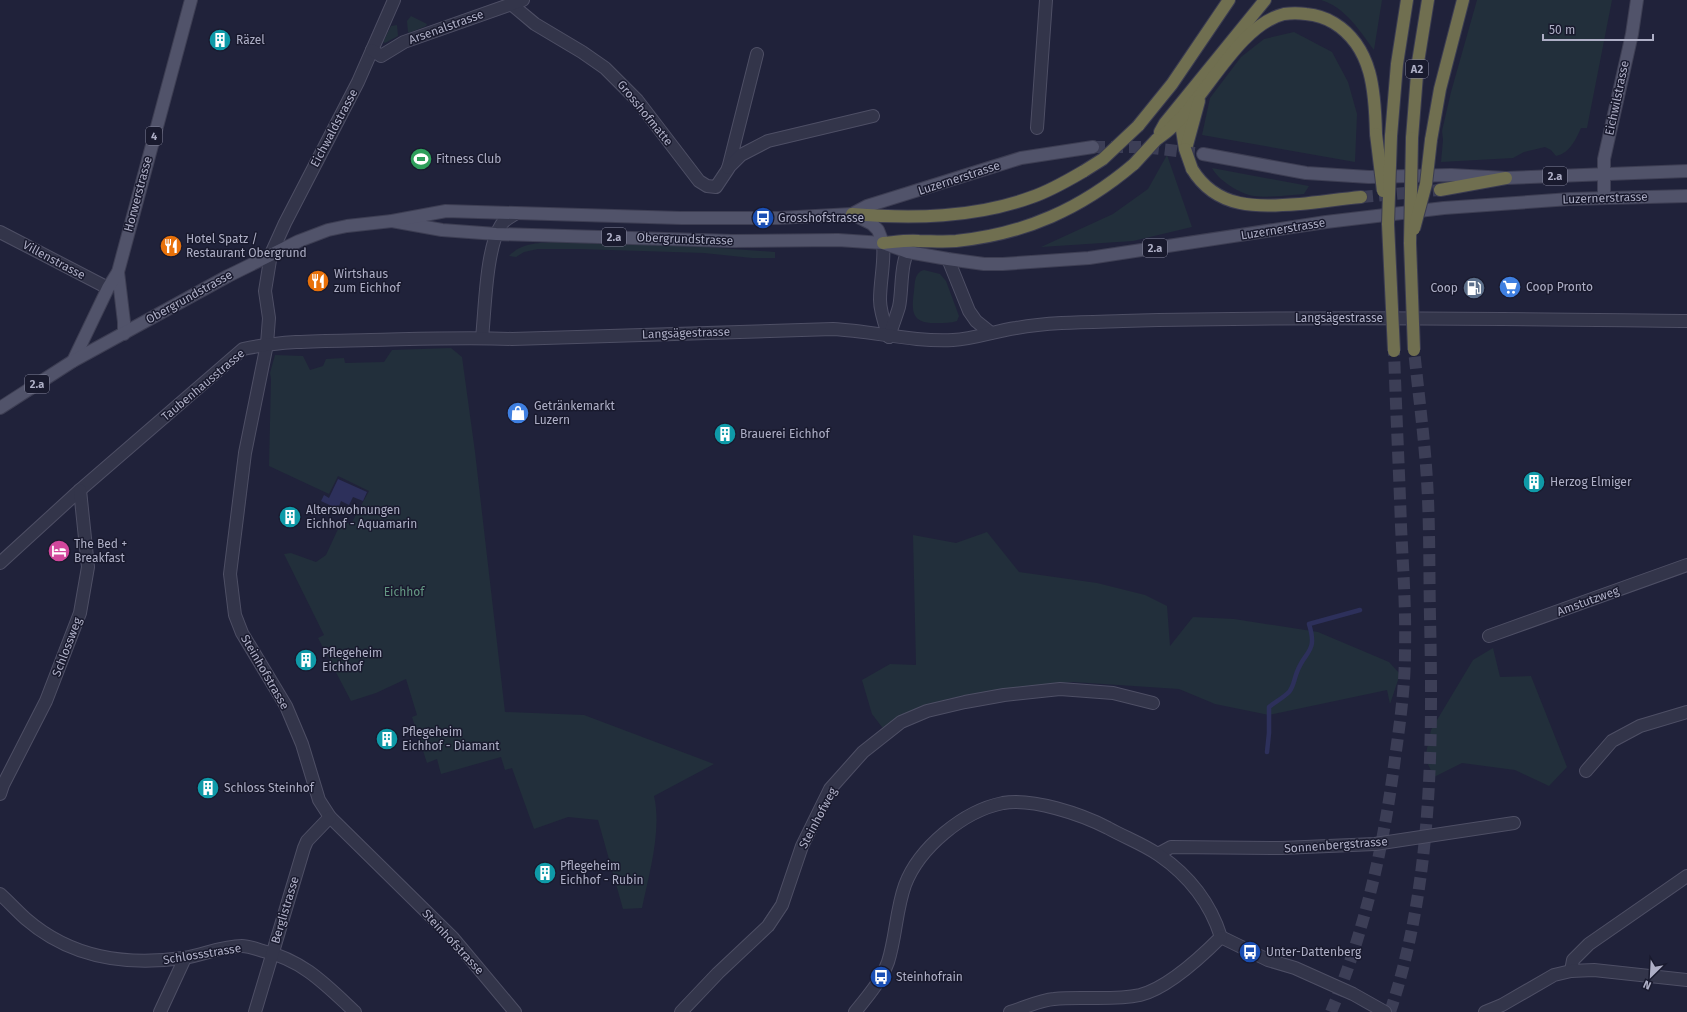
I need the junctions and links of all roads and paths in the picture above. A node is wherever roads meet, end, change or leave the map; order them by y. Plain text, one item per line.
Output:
1 (191, 0) edge
2 (394, 0) edge
3 (523, 0) edge
4 (1046, 0) edge
5 (1229, 0) edge
6 (1265, 0) edge
7 (1407, 0) edge
8 (1428, 0) edge
9 (1463, 0) edge
10 (1637, 0) edge
11 (511, 4) junction
12 (372, 50) junction
13 (756, 54) dead end
14 (1200, 87) junction
15 (873, 116) dead end
16 (1037, 128) dead end
17 (1177, 129) junction
18 (1093, 147) tunnel mouth
19 (1204, 154) tunnel mouth
20 (728, 169) junction
21 (1687, 171) edge
22 (1604, 174) junction
23 (1506, 178) junction
24 (1440, 190) tunnel mouth
25 (1687, 196) edge
26 (1361, 197) tunnel mouth
27 (1604, 197) junction
28 (515, 214) junction
29 (852, 214) junction
30 (392, 221) junction
31 (1388, 224) junction
32 (0, 232) edge
33 (496, 234) junction
34 (918, 241) junction
35 (883, 243) junction
36 (1410, 243) junction
37 (908, 252) junction
38 (271, 254) junction
39 (948, 259) junction
40 (118, 272) junction
41 (108, 288) junction
42 (1687, 321) edge
43 (991, 333) junction
44 (124, 334) junction
45 (889, 337) junction
46 (482, 338) junction
47 (267, 344) junction
48 (1414, 350) tunnel mouth
49 (1394, 351) tunnel mouth
50 (73, 361) junction
51 (0, 408) edge
52 (80, 490) junction
53 (0, 563) edge
54 (1687, 565) edge
55 (1489, 636) dead end
56 (1153, 702) dead end
57 (1687, 712) edge
58 (1586, 772) dead end
59 (0, 794) edge
60 (330, 817) junction
61 (1514, 823) dead end
62 (1158, 854) junction
63 (1687, 876) edge
64 (0, 894) edge
65 (1221, 937) junction
66 (272, 953) junction
67 (185, 958) junction
68 (1571, 971) junction
69 (1687, 980) edge
70 (160, 1012) edge
71 (256, 1012) edge
72 (355, 1012) edge
73 (515, 1012) edge
74 (681, 1012) edge
75 (855, 1012) edge
76 (1010, 1012) edge
77 (1385, 1012) edge
78 (1485, 1012) edge

1 - 40 main road, Horwerstrasse / 4
2 - 12 street, Eichwaldstrasse
3 - 11 street, Arsenalstrasse
4 - 16 street
5 - 29 highway, bridge
6 - 14 highway
7 - 31 highway, A2, bridge
8 - 36 highway, A2, bridge
9 - 36 highway, bridge
10 - 22 main road, Eichwilstrasse
11 - 12 street, Arsenalstrasse
11 - 20 street, Grosshofmatte
12 - 38 street, Eichwaldstrasse
13 - 20 street, Grosshofmatte
14 - 17 highway
14 - 17 highway
14 - 17 highway
14 - 31 highway, bridge
15 - 20 street, Grosshofmatte
17 - 26 highway, bridge
17 - 34 highway, bridge
18 - 29 main road, Luzernerstrasse / 2.a
19 - 23 main road, Luzernerstrasse / 2.a
21 - 22 main road, Luzernerstrasse / 2.a
22 - 23 main road, Luzernerstrasse / 2.a
22 - 27 main road, Eichwilstrasse
23 - 24 highway
25 - 27 main road, Luzernerstrasse / 2.a
27 - 39 main road, Luzernerstrasse / 2.a
28 - 29 main road, Obergrundstrasse / 2.a
28 - 30 main road, Obergrundstrasse / 2.a
28 - 33 street
29 - 35 main road
30 - 33 main road, Obergrundstrasse / 2.a
30 - 38 main road, Obergrundstrasse / 2.a
31 - 49 highway, A2, bridge
32 - 41 street, Villenstrasse
33 - 35 main road, Obergrundstrasse / 2.a
33 - 46 street
34 - 35 highway
34 - 37 street
35 - 37 main road, Luzernerstrasse / 2.a
35 - 45 street
36 - 48 highway, A2, bridge
37 - 39 main road, Luzernerstrasse / 2.a
37 - 45 street
38 - 44 main road, Obergrundstrasse / 2.a
38 - 47 street, Steinhofstrasse
39 - 43 street
40 - 41 main road, Horwerstrasse / 4
40 - 44 main road, Horwerstrasse / 4
41 - 50 main road, Horwerstrasse / 4
42 - 43 street, Langsägestrasse
43 - 45 street, Langsägestrasse
44 - 50 main road, Obergrundstrasse / 2.a
45 - 46 street, Langsägestrasse
46 - 47 street, Taubenhausstrasse
47 - 52 street, Taubenhausstrasse
47 - 60 street, Steinhofstrasse
50 - 51 main road, Obergrundstrasse / 2.a
52 - 53 street, Taubenhausstrasse
52 - 59 street, Schlossweg
54 - 55 street, Amstutzweg
56 - 74 street, Steinhofweg
57 - 58 street
60 - 66 street, Berglistrasse
60 - 73 street, Steinhofstrasse
61 - 62 street, Sonnenbergstrasse
62 - 65 street
62 - 75 street
63 - 68 street
64 - 67 street, Schlossstrasse
65 - 76 street
65 - 77 street
66 - 67 street, Schlossstrasse
66 - 71 street, Berglistrasse
66 - 72 street, Schlossstrasse
67 - 70 street
68 - 69 street
68 - 78 street

